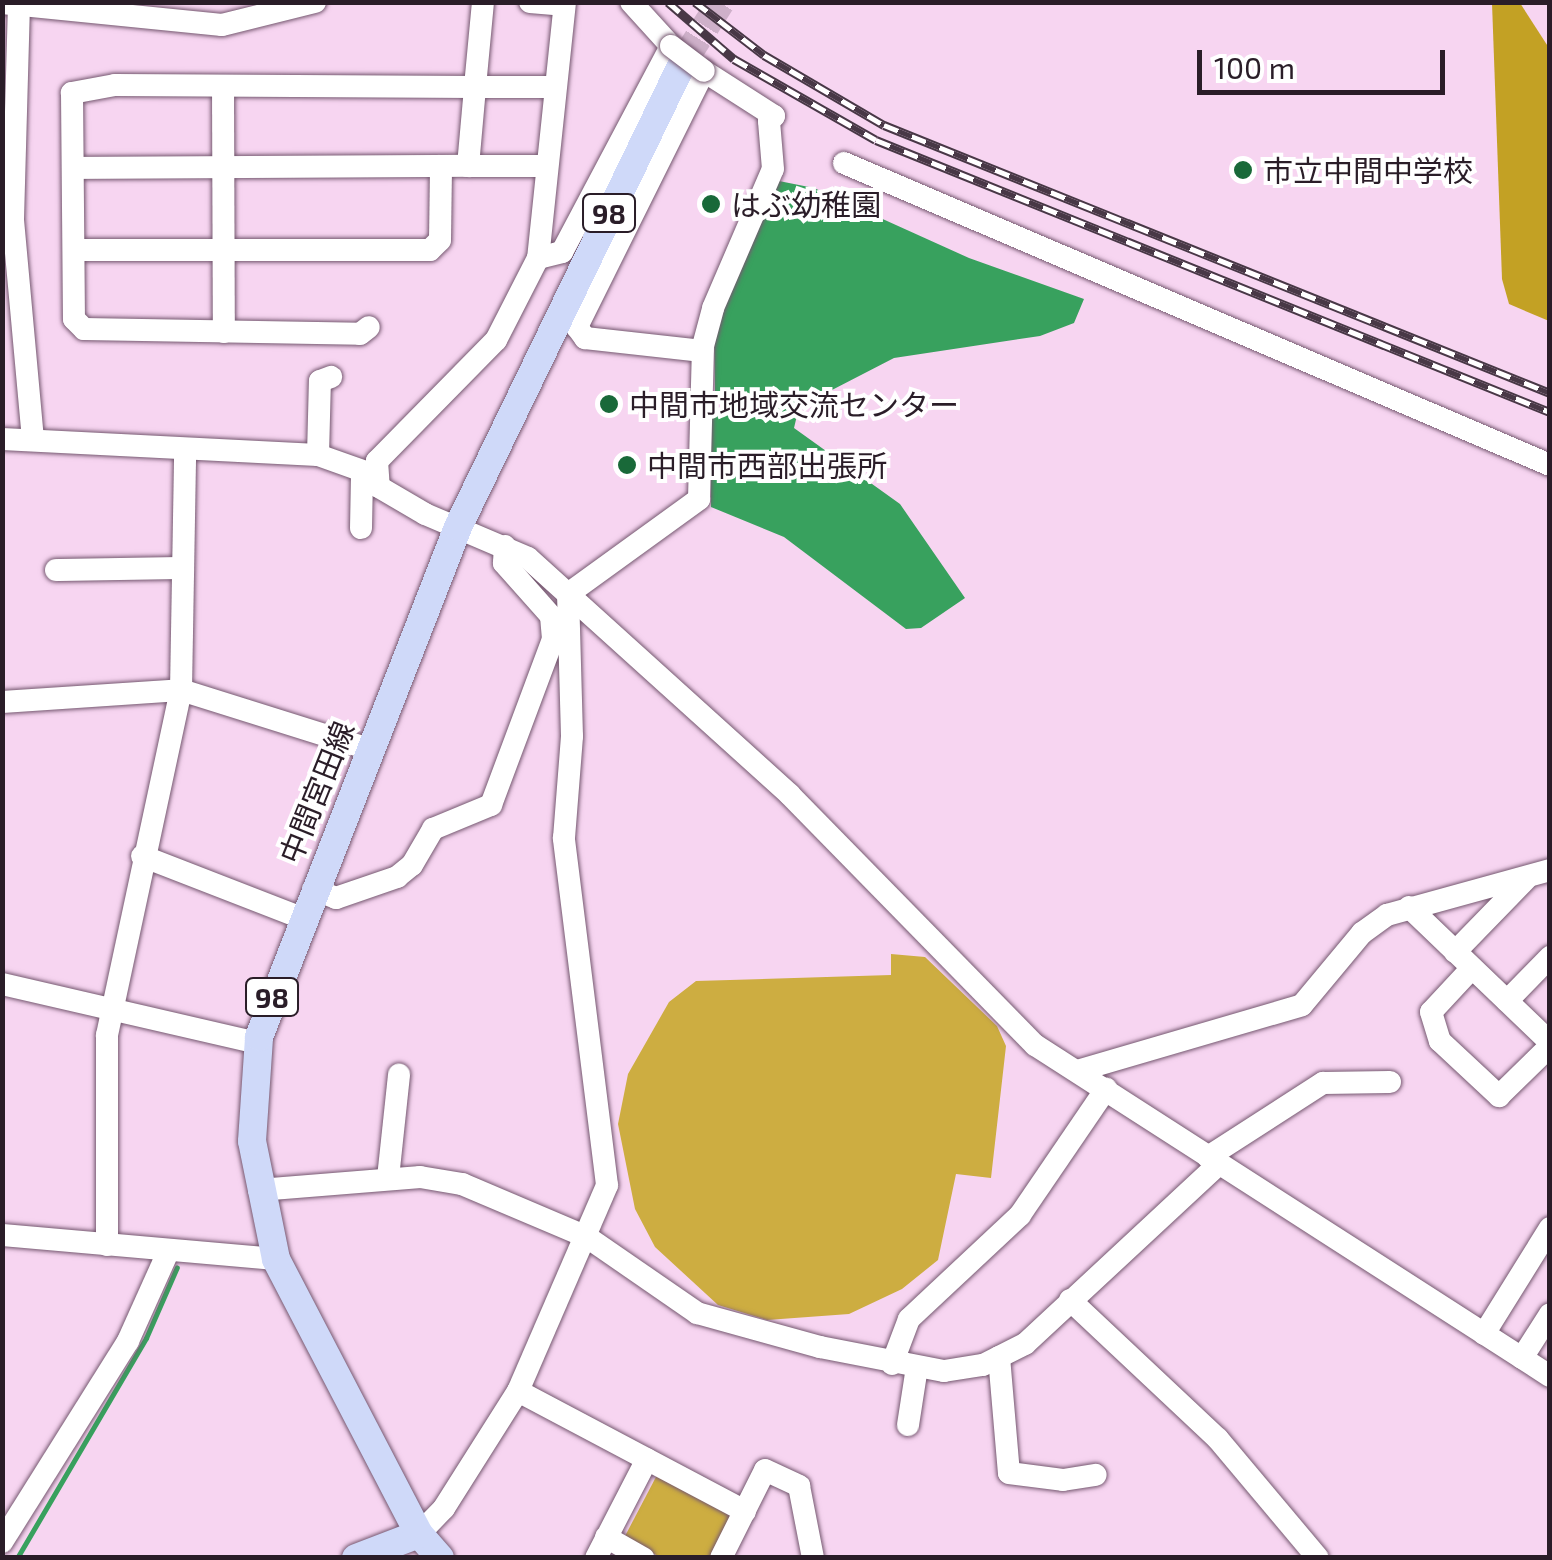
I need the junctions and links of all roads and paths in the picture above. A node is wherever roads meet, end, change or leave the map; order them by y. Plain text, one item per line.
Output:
1 (315, 2) edge
2 (483, 2) edge
3 (530, 2) edge
4 (631, 2) edge
5 (11, 3) edge
6 (564, 4) edge
7 (60, 5) edge
8 (686, 60) junction
9 (224, 87) junction
10 (475, 87) junction
11 (555, 87) junction
12 (844, 163) dead end
13 (441, 166) junction
14 (468, 166) junction
15 (546, 166) junction
16 (72, 168) junction
17 (224, 168) junction
18 (74, 250) junction
19 (225, 250) junction
20 (538, 258) junction
21 (369, 327) dead end
22 (224, 332) junction
23 (702, 351) junction
24 (330, 377) dead end
25 (33, 438) junction
26 (2, 439) edge
27 (185, 449) junction
28 (318, 455) junction
29 (1550, 465) edge
30 (369, 476) junction
31 (458, 527) junction
32 (361, 528) dead end
33 (505, 546) junction
34 (183, 568) junction
35 (56, 570) dead end
36 (568, 594) junction
37 (181, 690) junction
38 (2, 702) edge
39 (369, 749) junction
40 (142, 856) junction
41 (1539, 874) edge
42 (313, 888) junction
43 (1409, 908) junction
44 (302, 918) junction
45 (1550, 958) edge
46 (1464, 960) junction
47 (2, 984) edge
48 (1507, 1001) junction
49 (110, 1007) junction
50 (258, 1042) junction
51 (1550, 1044) edge
52 (1077, 1071) junction
53 (399, 1075) dead end
54 (1390, 1082) dead end
55 (1106, 1089) junction
56 (1214, 1160) junction
57 (388, 1178) junction
58 (259, 1190) junction
59 (1550, 1228) edge
60 (2, 1235) edge
61 (588, 1237) junction
62 (107, 1245) junction
63 (168, 1252) junction
64 (276, 1259) junction
65 (1070, 1300) junction
66 (1550, 1314) edge
67 (1484, 1334) junction
68 (999, 1356) junction
69 (1522, 1358) junction
70 (892, 1364) junction
71 (916, 1368) junction
72 (1550, 1376) edge
73 (518, 1391) junction
74 (908, 1425) dead end
75 (647, 1459) junction
76 (1096, 1475) dead end
77 (744, 1511) junction
78 (418, 1534) junction
79 (2, 1542) edge
80 (601, 1548) edge
81 (356, 1558) edge
82 (440, 1558) edge
83 (644, 1558) edge
84 (721, 1558) edge
85 (813, 1558) edge
86 (1318, 1558) edge

1 - 7 street
2 - 10 street
3 - 6 street
4 - 8 street
5 - 7 street
5 - 25 street
6 - 11 street
8 - 20 street
8 - 23 street
8 - 23 street
8 - 31 main road, 中間宮田線 / 98
9 - 10 street
9 - 16 street
9 - 17 street
10 - 11 street
10 - 14 street
11 - 15 street
12 - 29 street
13 - 14 street
13 - 17 street
13 - 19 street
14 - 15 street
15 - 20 street
16 - 17 street
16 - 18 street
17 - 19 street
18 - 19 street
18 - 22 street
19 - 22 street
20 - 30 street
21 - 22 street
23 - 36 street
24 - 28 street
25 - 26 street
25 - 27 street
27 - 28 street
27 - 34 street
28 - 30 street
30 - 31 street
30 - 32 street
31 - 33 street
31 - 39 main road, 中間宮田線 / 98
33 - 36 street
33 - 42 street
34 - 35 street
34 - 37 street
36 - 52 street
36 - 61 street
37 - 38 street
37 - 39 street
37 - 40 street
39 - 42 main road, 中間宮田線 / 98
40 - 44 street
40 - 49 street
41 - 43 street
41 - 46 street
42 - 44 main road, 中間宮田線 / 98
43 - 46 street
43 - 52 street
44 - 50 main road, 中間宮田線 / 98
45 - 48 street
46 - 48 street
46 - 51 street
47 - 49 street
48 - 51 street
49 - 50 street
49 - 62 street
50 - 58 main road, 中間宮田線 / 98
52 - 55 street
53 - 57 street
54 - 56 street
55 - 56 street
55 - 70 street
56 - 65 street
56 - 67 street
57 - 58 street
57 - 61 street
58 - 64 main road, 中間宮田線 / 98
59 - 67 street
60 - 62 street
61 - 70 street
61 - 73 street
62 - 63 street
63 - 64 street
63 - 79 street
64 - 78 main road, 中間宮田線 / 98
65 - 68 street
65 - 86 street
66 - 69 street
67 - 69 street
68 - 71 street
68 - 76 street
69 - 72 street
70 - 71 street
71 - 74 street
73 - 75 street
73 - 78 street
75 - 77 street
75 - 80 street
77 - 84 street
77 - 85 street
78 - 81 main road
78 - 82 main road, 中間宮田線 / 98
80 - 83 street

